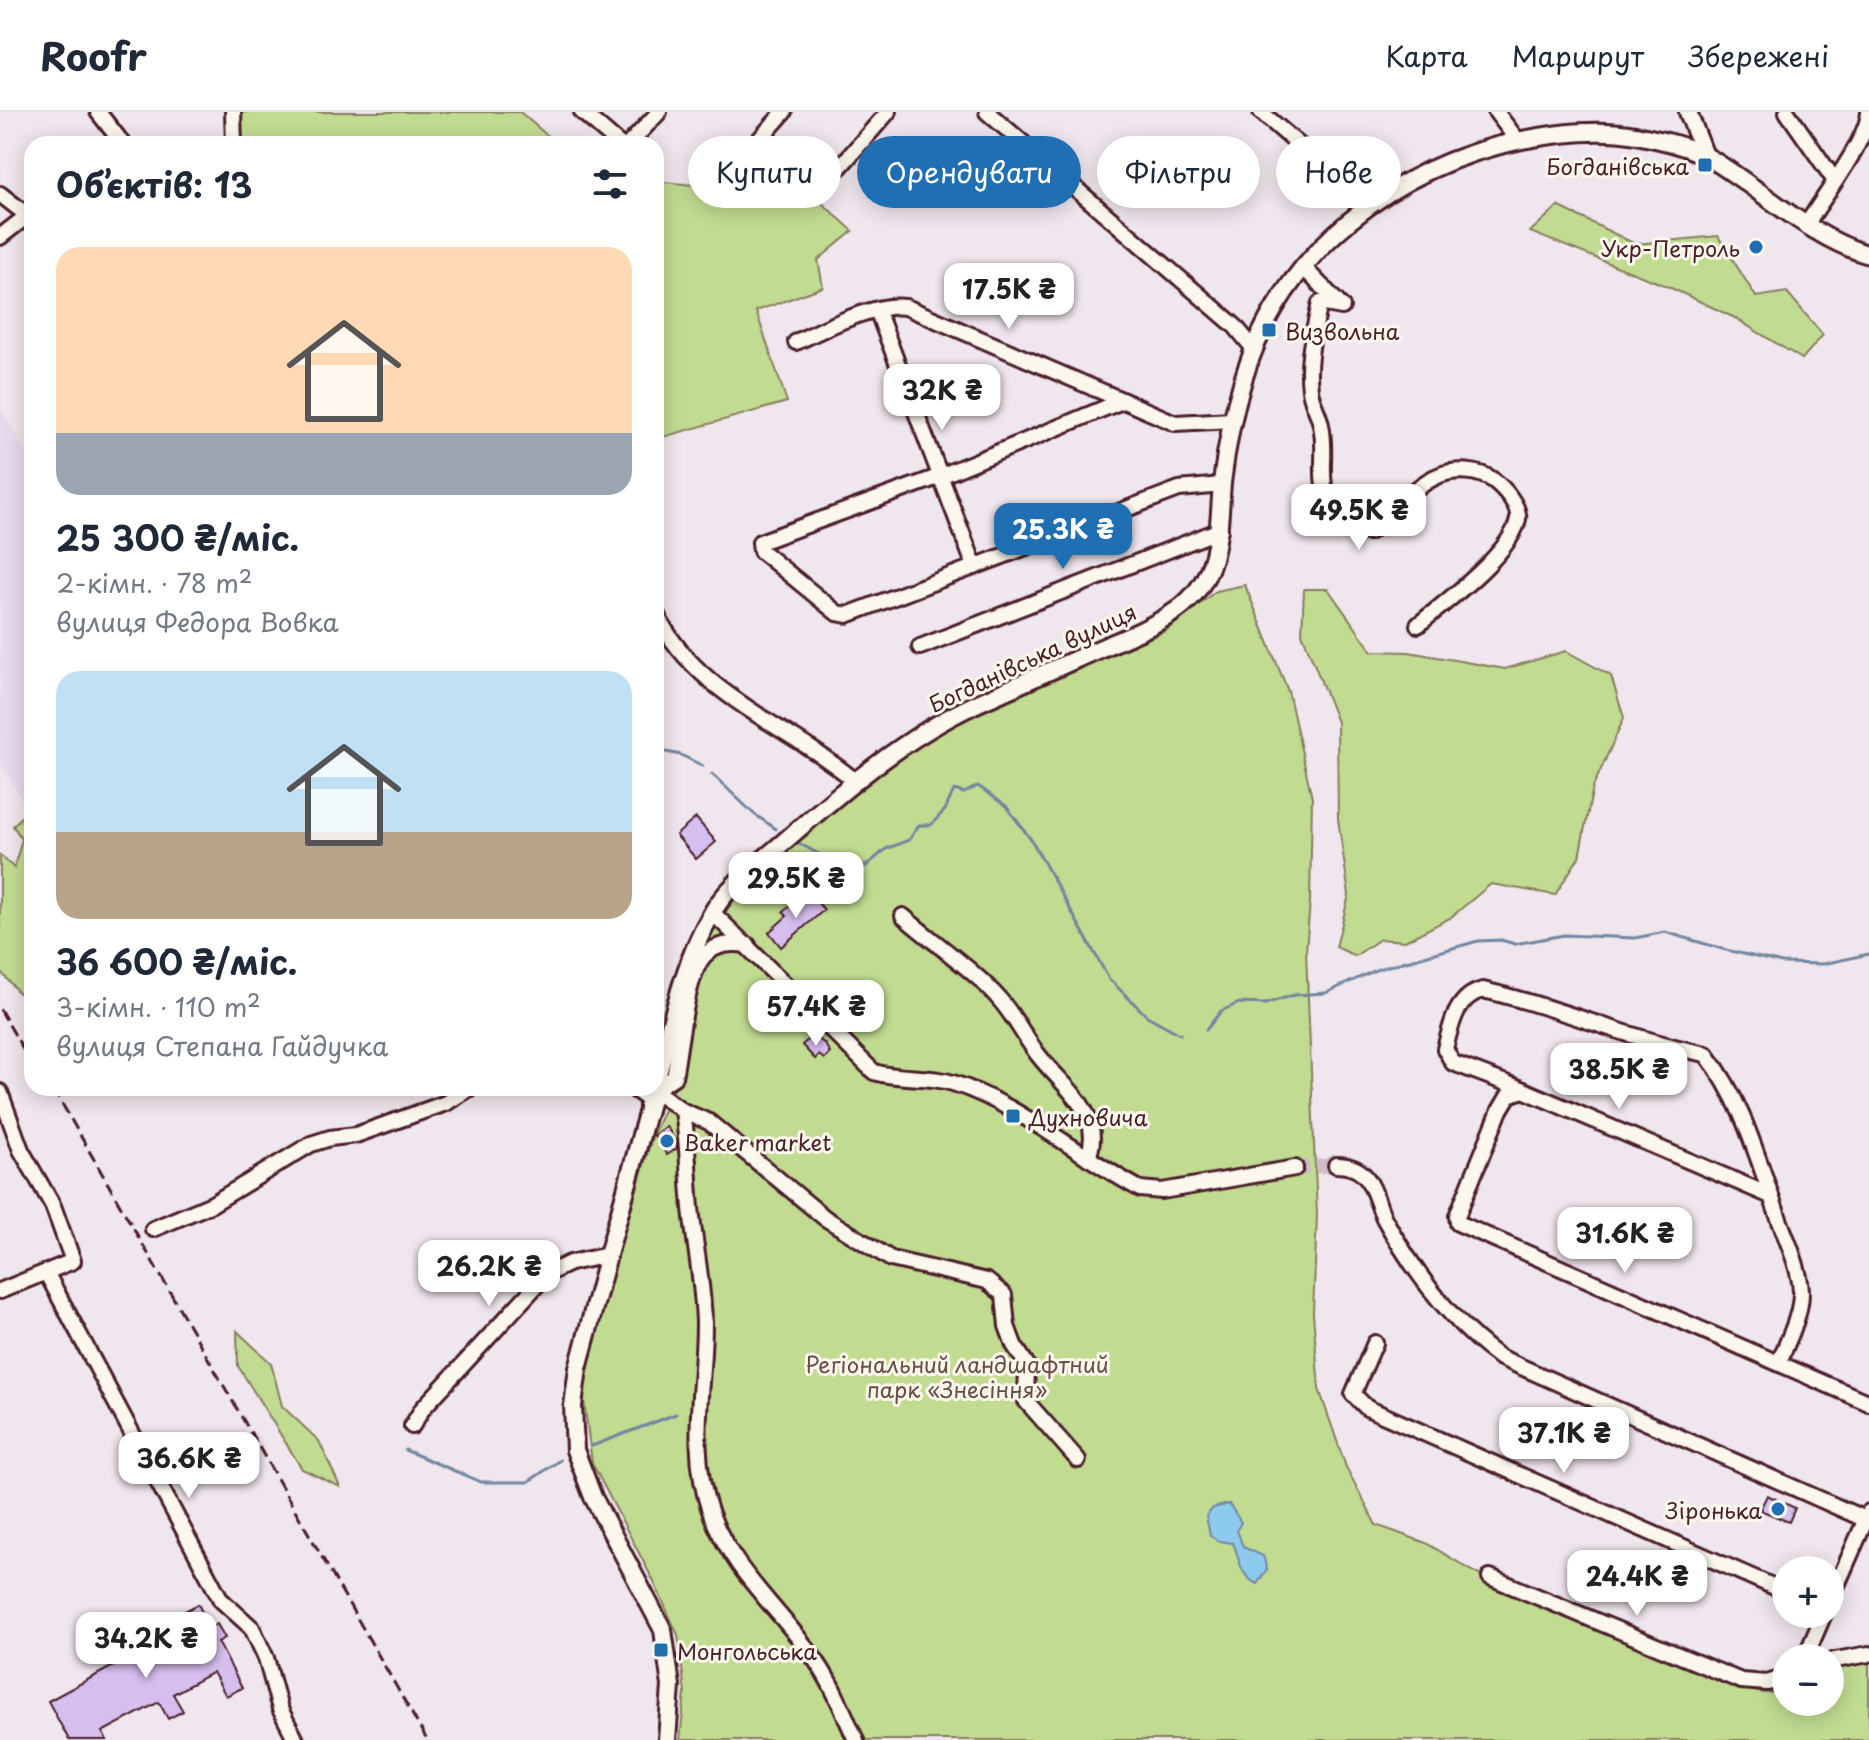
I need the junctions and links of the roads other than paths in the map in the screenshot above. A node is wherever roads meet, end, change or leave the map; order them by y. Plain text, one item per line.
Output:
1 (98, 112) edge
2 (233, 112) edge
3 (582, 112) edge
4 (659, 112) edge
5 (784, 112) edge
6 (888, 112) edge
7 (987, 112) edge
8 (1261, 112) edge
9 (1496, 112) edge
10 (1688, 112) edge
11 (1787, 112) edge
12 (1869, 112) edge
13 (117, 136) edge
14 (234, 136) edge
15 (610, 136) edge
16 (636, 136) edge
17 (763, 136) edge
18 (1289, 136) edge
19 (1518, 141) junction
20 (1705, 156) junction
21 (841, 166) edge
22 (1835, 181) junction
23 (1401, 185) edge
24 (0, 194) edge
25 (1363, 208) edge
26 (24, 209) edge
27 (24, 218) edge
28 (1807, 224) junction
29 (0, 237) edge
30 (1869, 255) edge
31 (1304, 268) junction
32 (877, 310) junction
33 (796, 342) dead end
34 (1254, 349) junction
35 (1122, 401) junction
36 (1233, 420) junction
37 (938, 477) junction
38 (1222, 485) junction
39 (1220, 530) junction
40 (975, 567) junction
41 (1418, 625) dead end
42 (664, 626) edge
43 (920, 647) dead end
44 (855, 781) junction
45 (712, 912) junction
46 (903, 916) dead end
47 (748, 945) junction
48 (664, 1048) edge
49 (664, 1082) edge
50 (1523, 1090) junction
51 (0, 1092) edge
52 (664, 1095) edge
53 (457, 1096) edge
54 (645, 1096) edge
55 (652, 1096) edge
56 (648, 1110) junction
57 (683, 1111) junction
58 (1088, 1158) junction
59 (1336, 1165) tunnel mouth
60 (1295, 1168) tunnel mouth
61 (1771, 1196) junction
62 (153, 1229) dead end
63 (608, 1255) junction
64 (47, 1274) junction
65 (0, 1291) edge
66 (1375, 1343) dead end
67 (1779, 1362) junction
68 (1869, 1403) edge
69 (412, 1426) dead end
70 (1078, 1460) dead end
71 (1868, 1517) edge
72 (1844, 1570) edge
73 (1490, 1577) dead end
74 (1772, 1586) edge
75 (1869, 1654) edge
76 (1844, 1658) edge
77 (1772, 1681) edge
78 (296, 1740) edge
79 (667, 1740) edge
80 (856, 1740) edge

1 - 13 street
2 - 14 street
3 - 15 street
4 - 16 street
5 - 17 street
6 - 21 street
7 - 34 street
8 - 18 street
9 - 19 street
10 - 20 main road
11 - 22 street
12 - 22 street
19 - 20 main road, Богданівська вулиця
19 - 23 main road, Богданівська вулиця
20 - 28 main road, Богданівська вулиця
22 - 28 street
24 - 26 street
25 - 31 main road, Богданівська вулиця
27 - 29 street
28 - 30 main road, Богданівська вулиця
31 - 34 main road, Богданівська вулиця
31 - 41 street
32 - 33 street
32 - 35 street
32 - 37 street
34 - 36 main road, Богданівська вулиця
35 - 36 street
35 - 37 street
36 - 38 main road, Богданівська вулиця
37 - 40 street
37 - 40 street
38 - 39 main road, Богданівська вулиця
38 - 40 street
39 - 43 street
39 - 44 main road, Богданівська вулиця
42 - 44 street
44 - 45 main road, Богданівська вулиця
45 - 47 street
45 - 48 main road, Богданівська вулиця
46 - 58 street
47 - 49 street, Богданівська вулиця
47 - 58 street
50 - 61 street
50 - 61 street
50 - 67 street
51 - 64 street
52 - 57 street
53 - 62 street
54 - 56 main road
55 - 56 main road, Богданівська вулиця
56 - 63 main road, Богданівська вулиця
57 - 70 street
57 - 80 street
58 - 60 street
59 - 71 street
61 - 67 street
63 - 69 street
63 - 79 main road, Богданівська вулиця
64 - 65 street
64 - 78 street
66 - 74 street
67 - 68 street
71 - 72 street
73 - 77 street
75 - 76 street

